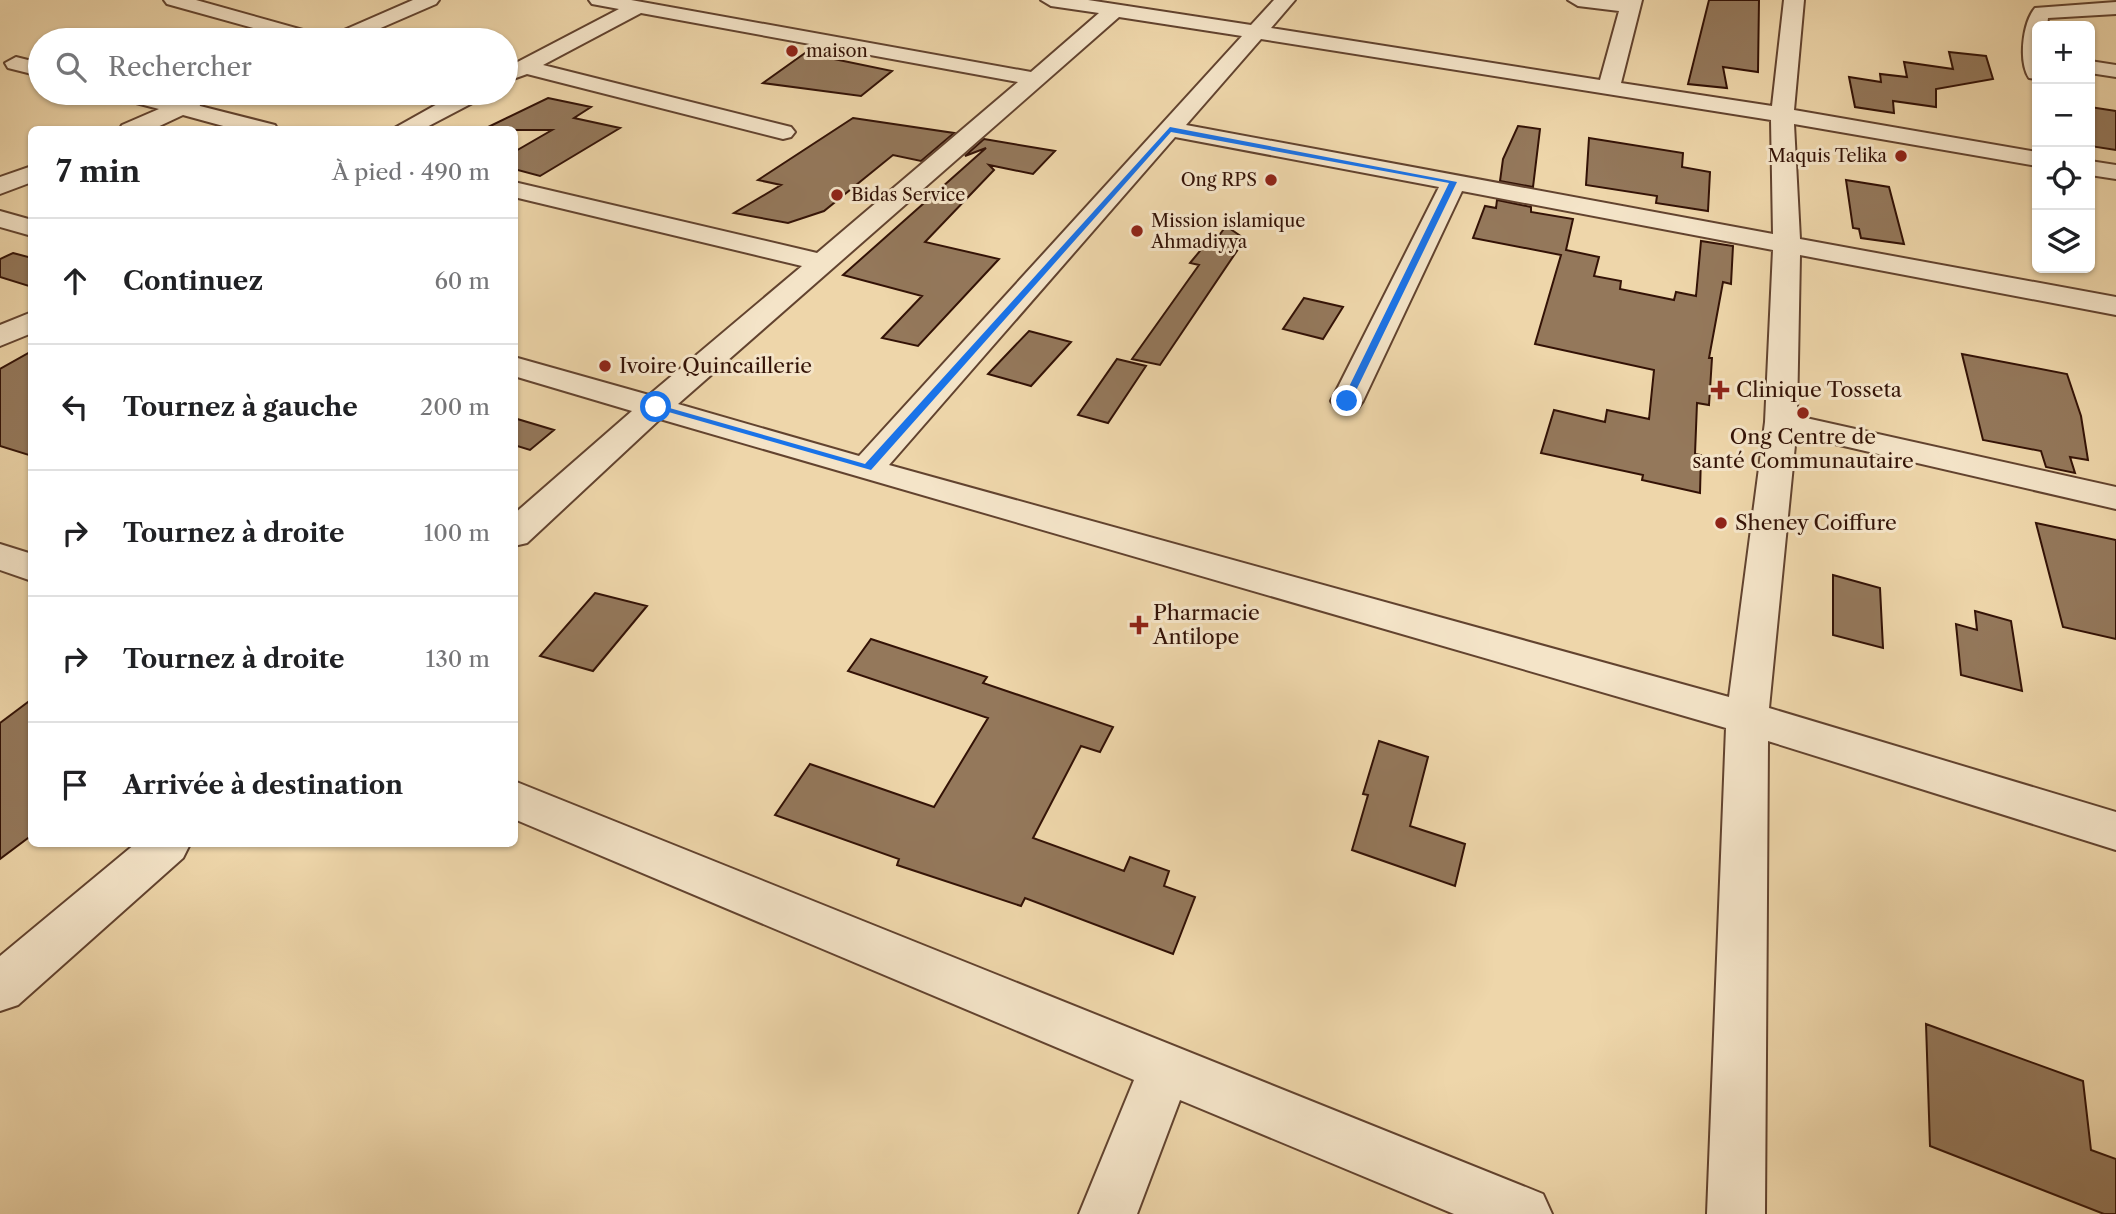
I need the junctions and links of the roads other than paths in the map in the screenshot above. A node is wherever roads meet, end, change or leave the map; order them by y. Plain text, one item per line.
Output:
1 (174, 0) edge
2 (429, 0) edge
3 (599, 0) edge
4 (1051, 0) edge
5 (1285, 0) edge
6 (1578, 0) edge
7 (1794, 0) edge
8 (1631, 3) edge
9 (638, 7) junction
10 (2116, 8) edge
11 (1114, 10) junction
12 (2038, 21) edge
13 (276, 28) edge
14 (364, 28) edge
15 (1255, 33) junction
16 (16, 63) dead end
17 (28, 66) edge
18 (2095, 68) edge
19 (518, 70) edge
20 (2116, 71) edge
21 (518, 73) edge
22 (1035, 79) junction
23 (1609, 88) junction
24 (169, 105) edge
25 (187, 105) edge
26 (451, 105) edge
27 (180, 108) junction
28 (1782, 115) junction
29 (140, 126) edge
30 (251, 126) edge
31 (410, 126) edge
32 (1170, 129) junction
33 (783, 132) dead end
34 (2032, 158) edge
35 (2095, 169) edge
36 (2116, 172) edge
37 (28, 175) edge
38 (1454, 182) junction
39 (0, 186) edge
40 (518, 190) edge
41 (0, 219) edge
42 (28, 227) edge
43 (1787, 244) junction
44 (822, 262) junction
45 (2116, 306) edge
46 (28, 323) edge
47 (0, 337) edge
48 (518, 367) edge
49 (1347, 401) dead end
50 (656, 407) junction
51 (1781, 422) junction
52 (867, 468) junction
53 (2116, 498) edge
54 (518, 530) edge
55 (0, 556) edge
56 (28, 566) edge
57 (1747, 718) junction
58 (518, 801) edge
59 (2116, 831) edge
60 (163, 847) edge
61 (0, 988) edge
62 (1166, 1068) junction
63 (1108, 1214) edge
64 (1522, 1214) edge
65 (1736, 1214) edge

1 - 13 street
2 - 14 street
3 - 9 street
4 - 11 street
5 - 15 street
6 - 8 street
7 - 28 street
8 - 23 street
9 - 19 street
9 - 22 street
10 - 12 street
11 - 15 street
11 - 22 street
15 - 23 street
15 - 32 street
16 - 17 street
18 - 20 street
21 - 33 street
22 - 44 street
23 - 28 street
24 - 27 street
25 - 27 street
26 - 31 street
27 - 29 street
27 - 30 street
28 - 34 street
28 - 43 street
32 - 38 street
32 - 52 street
35 - 36 street
37 - 39 street
38 - 43 street
38 - 49 street
40 - 44 street
41 - 42 street
43 - 45 street
43 - 51 street
44 - 50 street
46 - 47 street
48 - 50 street
50 - 52 street
50 - 54 street
51 - 53 street
51 - 57 street
52 - 57 street
55 - 56 street
57 - 59 street
57 - 65 street
58 - 62 street
60 - 61 street
62 - 63 street
62 - 64 street

